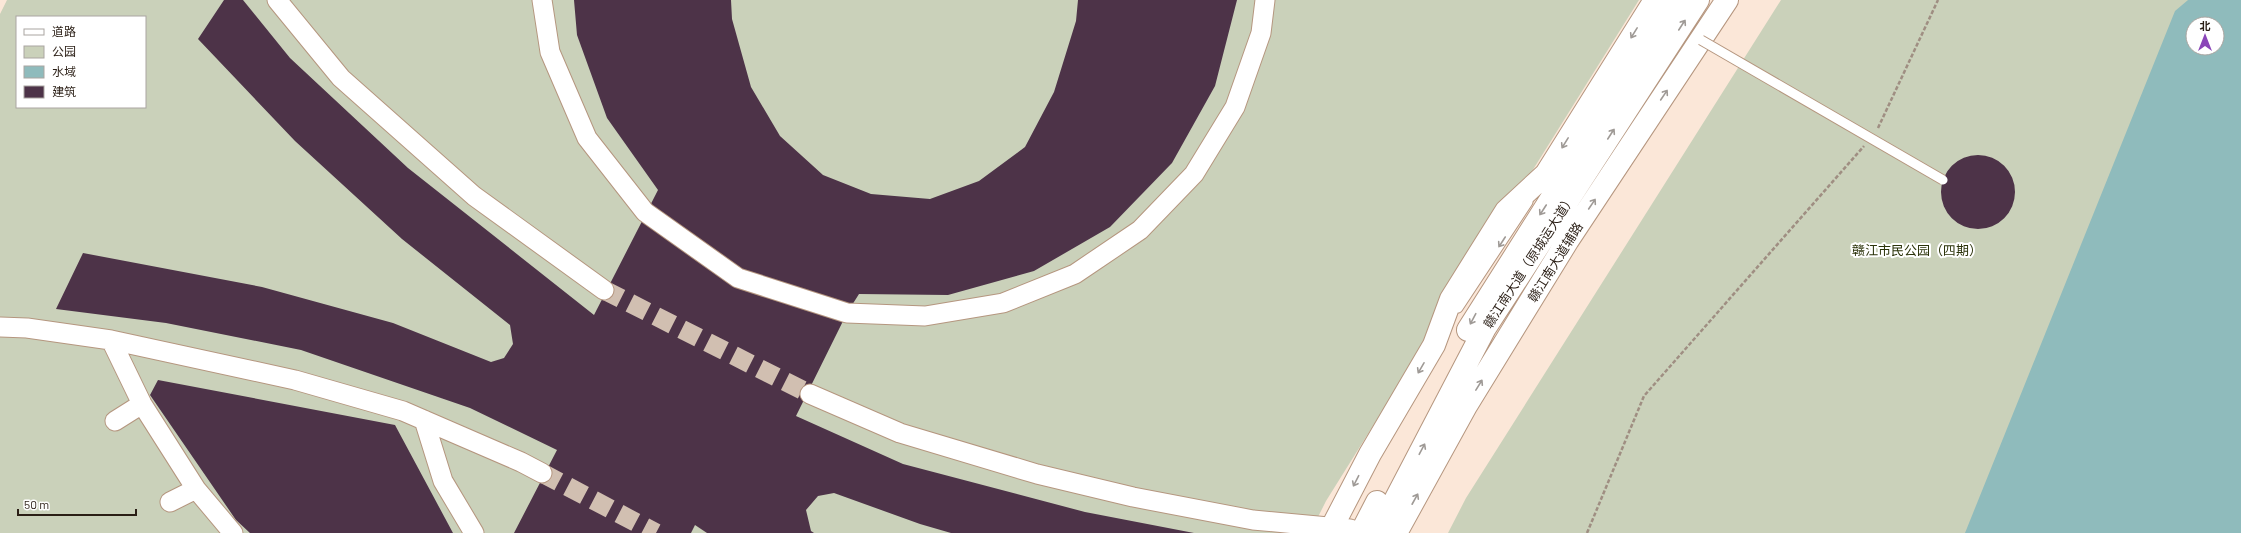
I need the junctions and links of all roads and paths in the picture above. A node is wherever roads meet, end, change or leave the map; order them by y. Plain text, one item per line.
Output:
1 (276, 0) edge
2 (542, 0) edge
3 (1265, 0) edge
4 (1655, 0) edge
5 (1677, 0) edge
6 (1698, 0) edge
7 (1727, 0) edge
8 (1938, 0) edge
9 (1701, 40) junction
10 (1876, 132) dead end
11 (1865, 144) dead end
12 (1943, 180) dead end
13 (604, 290) tunnel mouth
14 (0, 327) edge
15 (111, 340) junction
16 (810, 394) tunnel mouth
17 (142, 404) junction
18 (424, 420) junction
19 (115, 421) dead end
20 (542, 473) tunnel mouth
21 (196, 489) junction
22 (170, 502) dead end
23 (1331, 530) edge
24 (233, 533) edge
25 (474, 533) edge
26 (1361, 533) edge
27 (1378, 533) edge
28 (1396, 533) edge
29 (1586, 533) edge

1 - 13 street
2 - 3 street
4 -> 23 street
5 -> 26 street, 赣江南大道（原城运大道）
27 -> 6 street, 赣江南大道（原城运大道）
7 - 9 street, 赣江南大道辅路
8 - 10 path
9 - 12 lane, bridge
28 -> 9 street, 赣江南大道辅路
11 - 29 path
14 - 15 street
15 - 17 street
15 - 18 street
16 - 23 street
17 - 19 street
17 - 21 street
18 - 20 street
18 - 25 street
21 - 22 street
21 - 24 street
23 - 26 street

